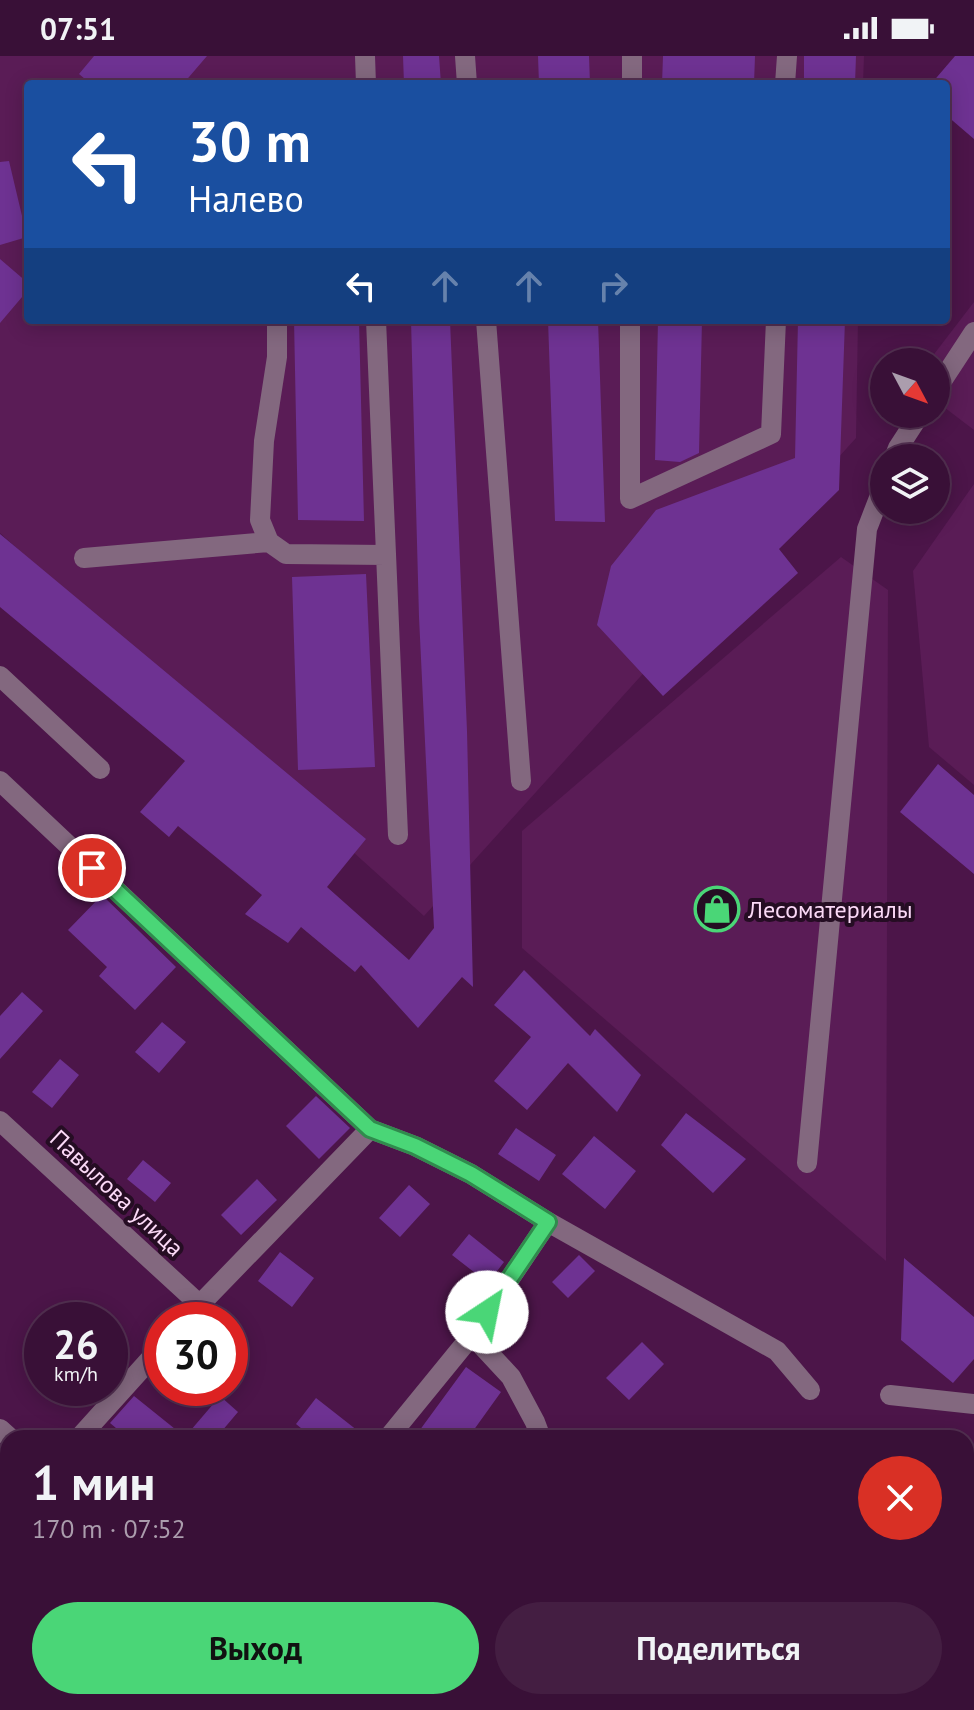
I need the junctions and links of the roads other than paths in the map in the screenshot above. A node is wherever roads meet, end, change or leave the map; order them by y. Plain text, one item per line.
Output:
1 (365, 56) edge
2 (465, 56) edge
3 (632, 56) edge
4 (787, 56) edge
5 (366, 80) edge
6 (467, 80) edge
7 (632, 80) edge
8 (785, 80) edge
9 (277, 324) edge
10 (376, 324) edge
11 (486, 324) edge
12 (630, 324) edge
13 (776, 324) edge
14 (974, 332) edge
15 (950, 369) edge
16 (870, 521) edge
17 (269, 542) junction
18 (386, 555) junction
19 (84, 558) dead end
20 (0, 676) edge
21 (100, 769) dead end
22 (0, 781) edge
23 (521, 781) dead end
24 (398, 835) dead end
25 (0, 1121) edge
26 (370, 1129) junction
27 (807, 1163) dead end
28 (548, 1222) junction
29 (197, 1302) edge
30 (201, 1302) edge
31 (472, 1335) junction
32 (144, 1366) edge
33 (810, 1390) dead end
34 (890, 1395) dead end
35 (974, 1404) edge
36 (86, 1430) edge
37 (395, 1430) edge
38 (538, 1430) edge

1 - 5 street
2 - 6 street
3 - 7 street
4 - 8 street
9 - 17 street
10 - 18 street
11 - 23 street
12 - 13 street
14 - 15 street
16 - 27 street
17 - 18 street
17 - 19 street
18 - 24 street
20 - 21 street
22 - 26 street
25 - 29 street, Павылова улица
26 - 28 street
26 - 30 street
28 - 31 street
28 - 33 street
31 - 37 street
31 - 38 street
32 - 36 street
34 - 35 street

